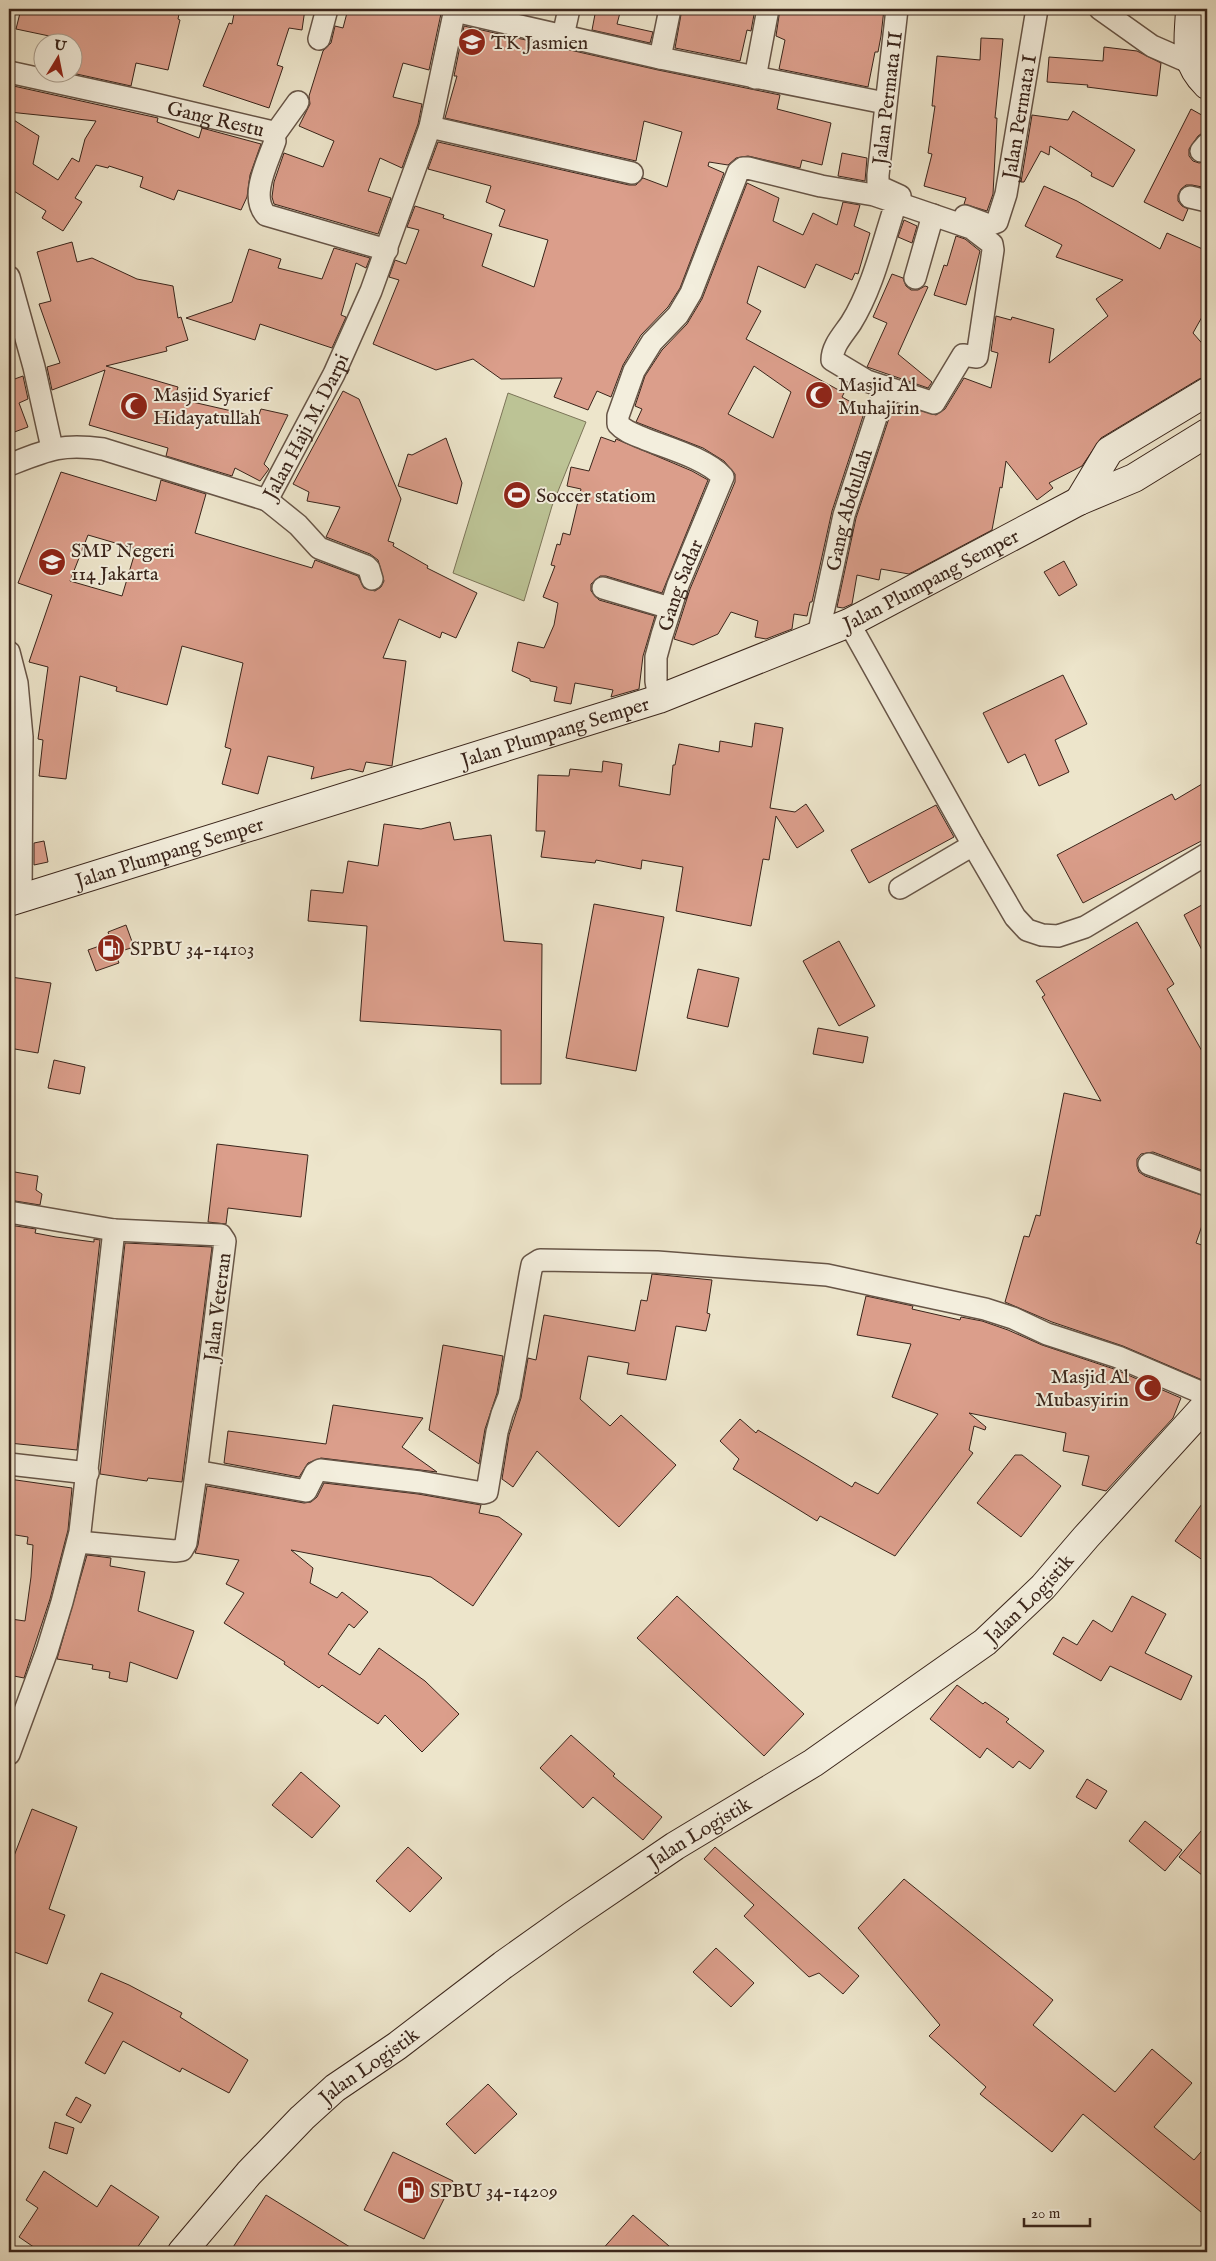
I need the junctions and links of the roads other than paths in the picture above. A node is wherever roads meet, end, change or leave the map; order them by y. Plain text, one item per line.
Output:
1 (327, 9) edge
2 (569, 9) edge
3 (670, 9) edge
4 (768, 9) edge
5 (897, 9) edge
6 (1037, 9) edge
7 (1100, 9) edge
8 (1190, 9) edge
9 (455, 10) edge
10 (563, 36) junction
11 (319, 39) dead end
12 (660, 58) junction
13 (1191, 63) junction
14 (9, 72) edge
15 (755, 78) junction
16 (1207, 85) edge
17 (298, 102) dead end
18 (885, 103) junction
19 (430, 127) junction
20 (275, 134) junction
21 (632, 173) dead end
22 (878, 186) joint
23 (896, 203) junction
24 (932, 215) junction
25 (387, 250) junction
26 (9, 276) edge
27 (915, 278) dead end
28 (15, 316) edge
29 (886, 387) junction
30 (1207, 392) edge
31 (1207, 433) edge
32 (52, 448) junction
33 (9, 465) edge
34 (267, 500) junction
35 (1079, 501) junction
36 (372, 579) dead end
37 (603, 588) dead end
38 (670, 608) junction
39 (848, 623) junction
40 (818, 636) junction
41 (9, 652) edge
42 (659, 699) junction
43 (973, 845) junction
44 (1207, 854) edge
45 (900, 888) dead end
46 (15, 900) edge
47 (1148, 1164) dead end
48 (1207, 1185) edge
49 (9, 1212) edge
50 (114, 1230) junction
51 (1207, 1395) edge
52 (1207, 1404) edge
53 (9, 1464) edge
54 (199, 1469) junction
55 (88, 1473) junction
56 (78, 1542) junction
57 (11, 1741) edge
58 (182, 2252) edge

1 - 11 street
2 - 10 street
3 - 12 street
4 - 15 street
5 - 18 street, Jalan Permata II
6 - 22 street, Jalan Permata I
7 - 13 street
8 - 13 main road
9 - 10 street
9 - 19 street, Jalan Haji M. Darpi
10 - 12 street
12 - 15 street
13 - 16 main road
14 - 20 street, Gang Restu
15 - 18 street
17 - 20 street
18 - 22 street, Jalan Permata II
19 - 21 street
19 - 25 street, Jalan Haji M. Darpi
20 - 25 street, Gang Restu
23 - 24 street
23 - 29 street
23 - 38 street, Gang Sadar
24 - 27 street
24 - 29 street
25 - 34 street, Jalan Haji M. Darpi
26 - 28 street
28 - 32 street
29 - 40 street, Gang Abdullah
30 - 35 main road
31 - 35 main road, Jalan Plumpang Semper
32 - 33 street, Jalan Haji M. Darpi
32 - 34 street, Jalan Haji M. Darpi
34 - 36 street
35 - 39 main road, Jalan Plumpang Semper
37 - 38 street
38 - 42 street, Gang Sadar
39 - 40 main road, Jalan Plumpang Semper
39 - 43 street
40 - 42 main road, Jalan Plumpang Semper
41 - 46 street
42 - 46 main road, Jalan Plumpang Semper
43 - 44 street
43 - 45 street
47 - 48 street
49 - 50 street, Jalan Veteran
50 - 54 street, Jalan Veteran
50 - 55 street
51 - 54 street
52 - 58 main road, Jalan Logistik
53 - 55 street
54 - 56 street
55 - 56 street
56 - 57 street

